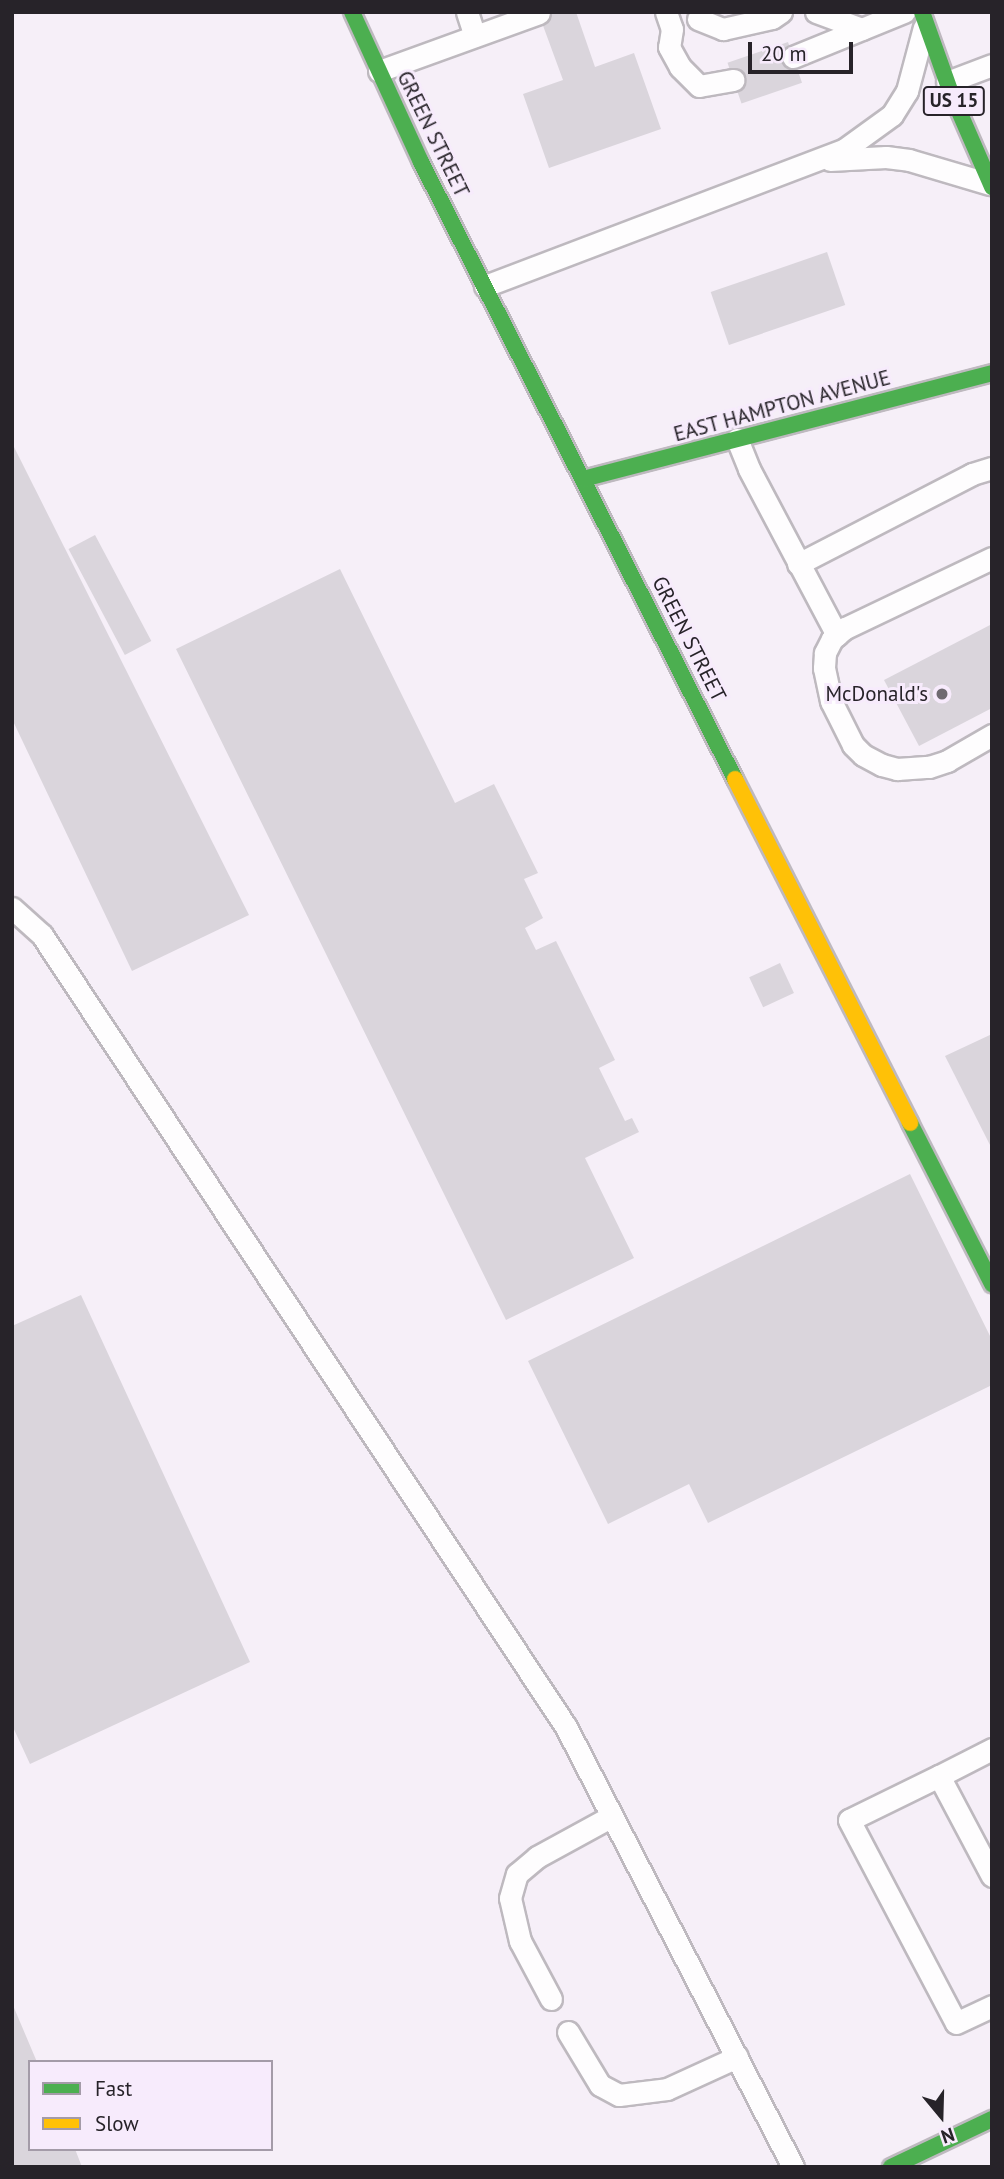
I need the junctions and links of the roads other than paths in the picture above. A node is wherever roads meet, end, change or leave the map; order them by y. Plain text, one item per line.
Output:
1 (352, 12) edge
2 (467, 12) edge
3 (781, 12) edge
4 (816, 12) edge
5 (904, 12) edge
6 (529, 14) edge
7 (705, 16) edge
8 (924, 17) edge
9 (669, 21) edge
10 (862, 29) junction
11 (475, 36) junction
12 (793, 57) dead end
13 (992, 65) edge
14 (379, 71) junction
15 (733, 80) dead end
16 (947, 82) junction
17 (811, 162) junction
18 (991, 185) edge
19 (485, 286) junction
20 (992, 373) edge
21 (737, 439) junction
22 (992, 468) edge
23 (583, 480) junction
24 (992, 558) edge
25 (798, 564) junction
26 (837, 635) junction
27 (992, 735) edge
28 (12, 908) edge
29 (992, 1284) edge
30 (992, 1749) edge
31 (939, 1776) junction
32 (612, 1816) junction
33 (992, 1876) edge
34 (551, 1999) dead end
35 (992, 2006) edge
36 (568, 2032) dead end
37 (737, 2057) junction
38 (992, 2119) edge
39 (793, 2167) edge
40 (891, 2167) edge

1 - 14 street, GREEN STREET
2 - 11 lane
3 - 7 lane
4 - 10 lane
5 - 10 lane
6 - 11 lane
7 - 9 lane
8 - 16 street, US 15
8 - 17 lane
9 - 15 lane
10 - 12 lane
11 - 14 lane
13 - 16 lane
14 - 19 street, GREEN STREET
16 - 18 street, US 15
17 - 18 lane
17 - 19 lane
19 - 23 street, GREEN STREET
20 - 21 street, EAST HAMPTON AVENUE
21 - 23 street, EAST HAMPTON AVENUE
21 - 25 lane
22 - 25 lane
23 - 29 street, GREEN STREET
24 - 26 lane
25 - 26 lane
26 - 27 lane
28 - 32 lane
30 - 31 lane
31 - 33 lane
31 - 35 lane
32 - 34 lane
32 - 37 lane
36 - 37 lane
37 - 39 lane
38 - 40 street

